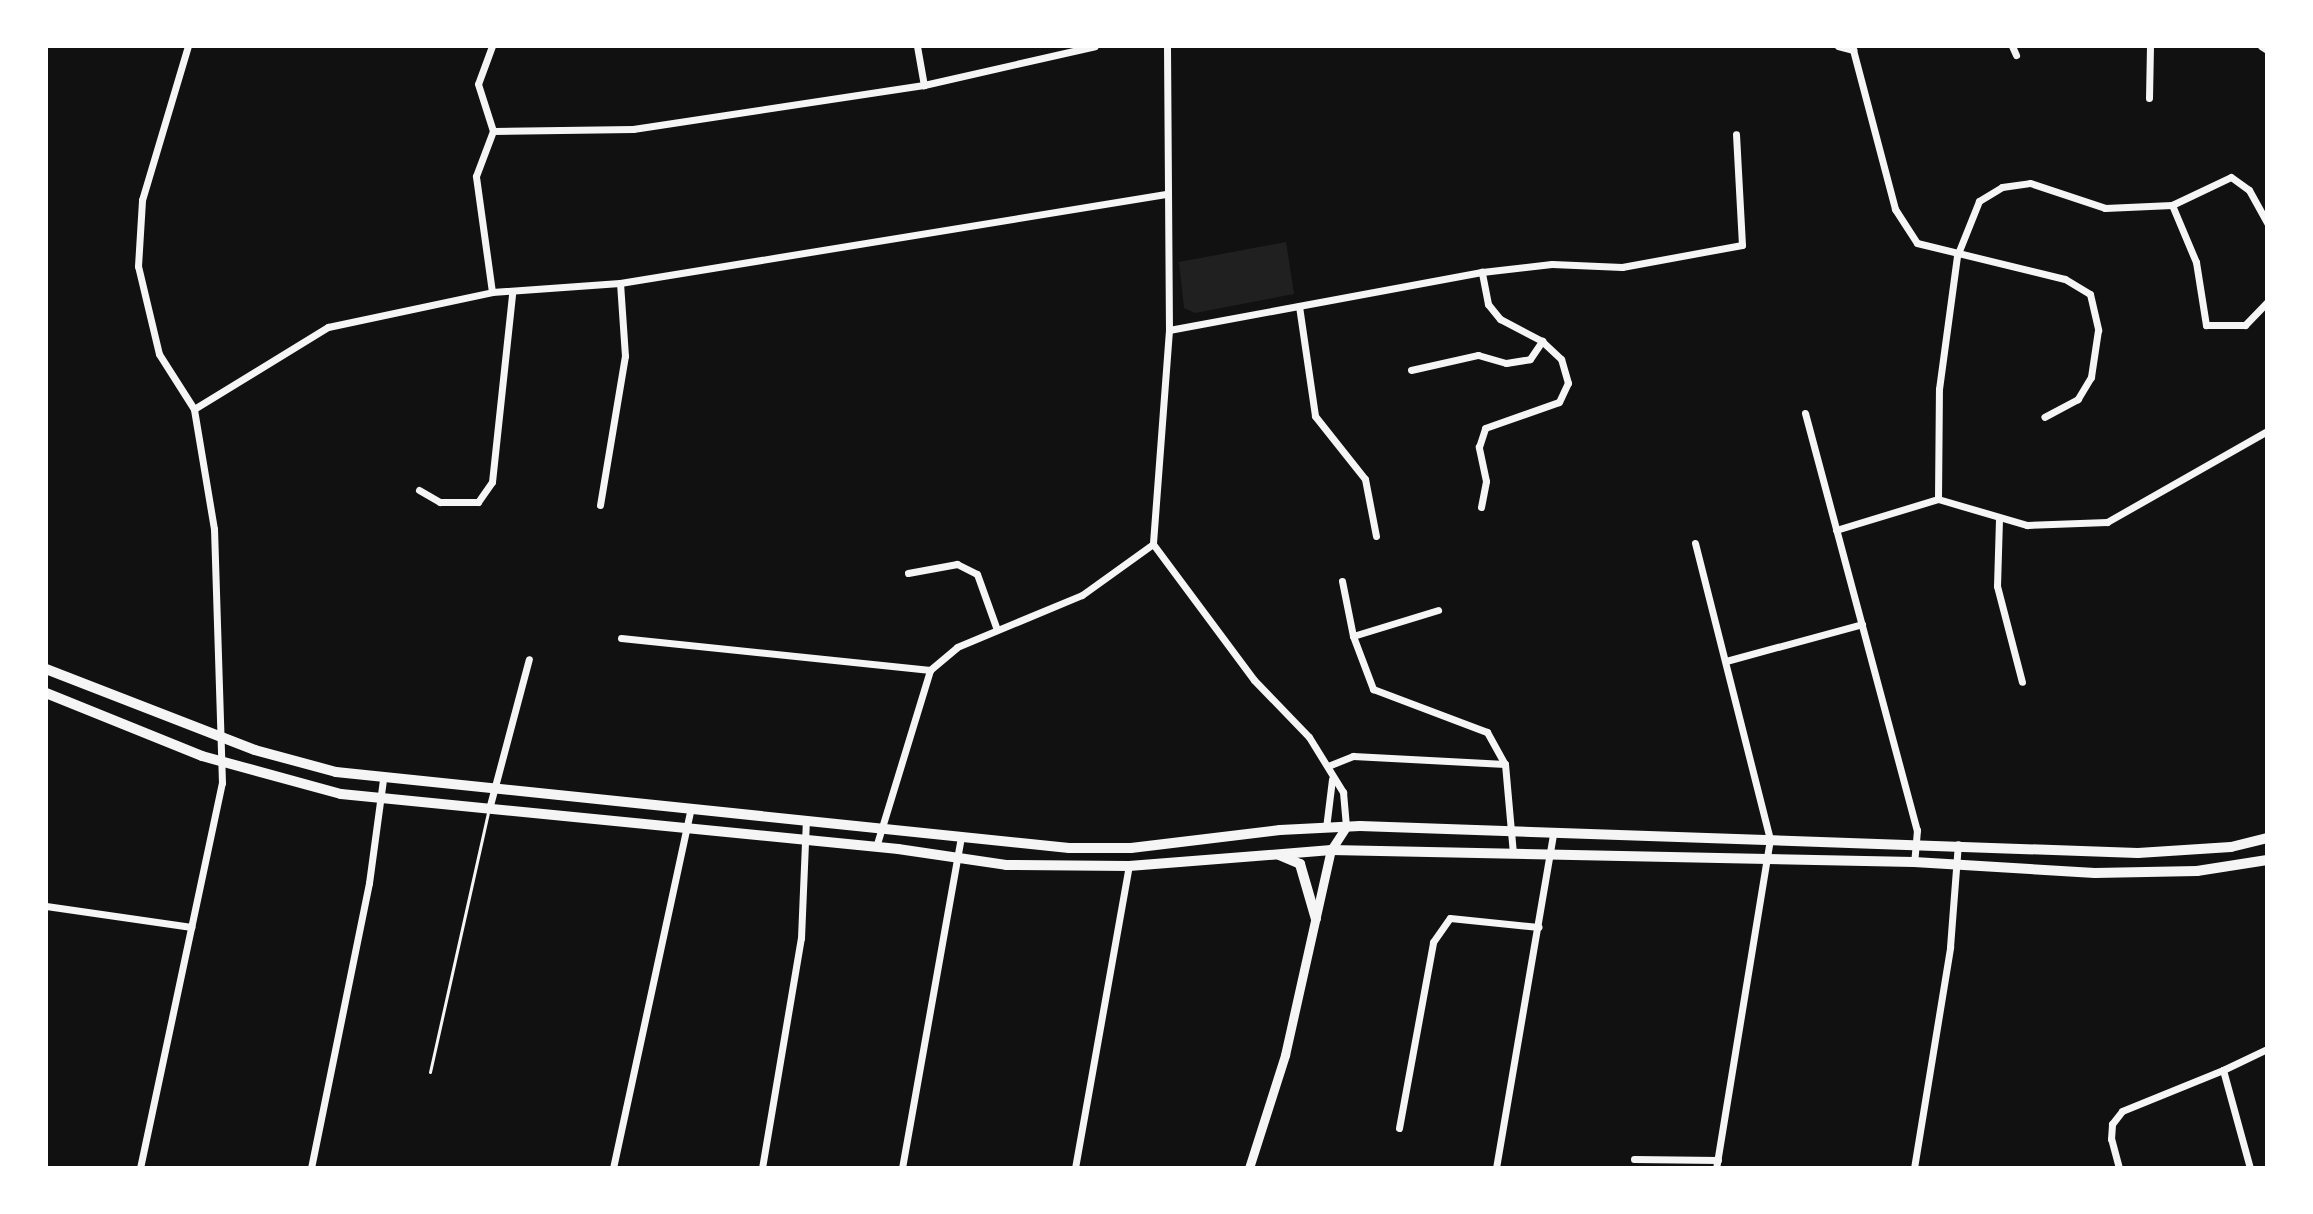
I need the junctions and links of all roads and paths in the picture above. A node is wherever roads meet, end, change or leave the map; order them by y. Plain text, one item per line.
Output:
1 (188, 46) edge
2 (492, 46) edge
3 (917, 46) edge
4 (1095, 46) edge
5 (1167, 46) edge
6 (1838, 46) edge
7 (2012, 46) edge
8 (2150, 46) edge
9 (2261, 46) edge
10 (1852, 48) edge
11 (2267, 50) edge
12 (2016, 55) dead end
13 (924, 85) junction
14 (2149, 98) dead end
15 (493, 131) junction
16 (1736, 134) dead end
17 (1166, 194) junction
18 (2172, 205) junction
19 (2267, 223) edge
20 (1957, 256) junction
21 (1482, 272) junction
22 (620, 283) junction
23 (492, 292) junction
24 (512, 294) junction
25 (2267, 302) edge
26 (1299, 306) junction
27 (1169, 330) junction
28 (1542, 341) junction
29 (1411, 370) dead end
30 (194, 409) junction
31 (1805, 413) dead end
32 (2044, 417) dead end
33 (2267, 431) edge
34 (419, 490) dead end
35 (1938, 499) junction
36 (600, 505) dead end
37 (1481, 507) dead end
38 (1999, 519) junction
39 (1836, 530) junction
40 (1376, 536) dead end
41 (1695, 543) dead end
42 (1153, 544) junction
43 (908, 573) dead end
44 (1342, 581) dead end
45 (1438, 610) dead end
46 (1862, 624) junction
47 (997, 630) junction
48 (1353, 636) junction
49 (621, 638) dead end
50 (529, 659) dead end
51 (1726, 661) junction
52 (46, 669) edge
53 (930, 670) junction
54 (2022, 682) dead end
55 (46, 693) edge
56 (222, 739) junction
57 (223, 762) junction
58 (1505, 764) junction
59 (1328, 766) junction
60 (383, 779) junction
61 (1332, 779) junction
62 (494, 789) junction
63 (380, 799) junction
64 (691, 807) junction
65 (489, 809) junction
66 (806, 820) junction
67 (879, 827) junction
68 (1346, 827) junction
69 (687, 828) junction
70 (1326, 828) junction
71 (1512, 830) junction
72 (1553, 833) junction
73 (961, 836) junction
74 (2267, 838) edge
75 (1770, 839) junction
76 (805, 840) junction
77 (1916, 842) junction
78 (1958, 844) junction
79 (876, 847) junction
80 (1331, 850) junction
81 (1270, 852) junction
82 (1513, 853) junction
83 (1550, 854) junction
84 (957, 857) junction
85 (1767, 858) junction
86 (2267, 860) edge
87 (1914, 862) junction
88 (1957, 865) junction
89 (1129, 866) junction
90 (46, 906) edge
91 (1316, 919) junction
92 (191, 927) junction
93 (1539, 927) junction
94 (2267, 1049) edge
95 (2223, 1070) junction
96 (430, 1072) dead end
97 (1399, 1128) dead end
98 (1634, 1159) dead end
99 (1717, 1164) edge
100 (140, 1168) edge
101 (311, 1168) edge
102 (613, 1168) edge
103 (762, 1168) edge
104 (902, 1168) edge
105 (1075, 1168) edge
106 (1249, 1168) edge
107 (1496, 1168) edge
108 (1914, 1168) edge
109 (2119, 1168) edge
110 (2250, 1168) edge

1 - 30 street
2 - 15 street
3 - 13 street
4 - 13 street
5 - 17 street
6 - 10 street
7 - 12 street
8 - 14 street
9 - 11 street
10 - 20 street
13 - 15 street
15 - 23 street
16 - 21 street
17 - 22 street
17 - 27 street
18 - 19 street
18 - 20 street
18 - 25 street
20 - 32 street
20 - 35 street
21 - 26 street
21 - 28 street
22 - 24 street
22 - 36 street
23 - 24 street
23 - 30 street
24 - 34 street
26 - 27 street
26 - 40 street
27 - 42 street
28 - 29 street
28 - 37 street
30 - 56 street
31 - 39 street
33 - 38 street
35 - 38 street
35 - 39 street
38 - 54 street
39 - 46 street
41 - 51 street
42 - 47 street
42 - 59 street
43 - 47 street
44 - 48 street
45 - 48 street
46 - 51 street
46 - 77 street
47 - 53 street
48 - 58 street
49 - 53 street
50 - 62 street
51 - 75 street
52 - 56 main road
53 - 67 street
55 - 57 main road
56 - 57 street
56 - 60 main road
57 - 63 main road
57 - 92 street
58 - 59 street
58 - 71 street
59 - 61 street
60 - 62 main road
60 - 63 street
61 - 68 street
61 - 70 street
62 - 64 main road
62 - 65 street
63 - 65 main road
63 - 101 street
64 - 66 main road
64 - 69 street
65 - 69 main road
65 - 96 lane
66 - 67 main road
66 - 76 street
67 - 73 main road
67 - 79 street
68 - 70 main road
68 - 71 main road
68 - 80 main road
69 - 76 main road
69 - 102 street
70 - 73 main road
70 - 80 main road
71 - 72 main road
71 - 82 street
72 - 75 main road
72 - 83 street
73 - 84 street
74 - 78 main road
75 - 77 main road
75 - 85 street
76 - 79 main road
76 - 103 street
77 - 78 main road
77 - 87 street
78 - 88 street
79 - 84 main road
80 - 81 main road
80 - 82 main road
80 - 91 main road
81 - 89 main road
81 - 91 main road
82 - 83 main road
83 - 85 main road
83 - 93 street
84 - 89 main road
84 - 104 street
85 - 87 main road
85 - 99 street
86 - 88 main road
87 - 88 main road
88 - 108 street
89 - 105 street
90 - 92 street
91 - 106 main road
92 - 100 street
93 - 97 street
93 - 107 street
94 - 95 street
95 - 109 street
95 - 110 street
98 - 99 street

